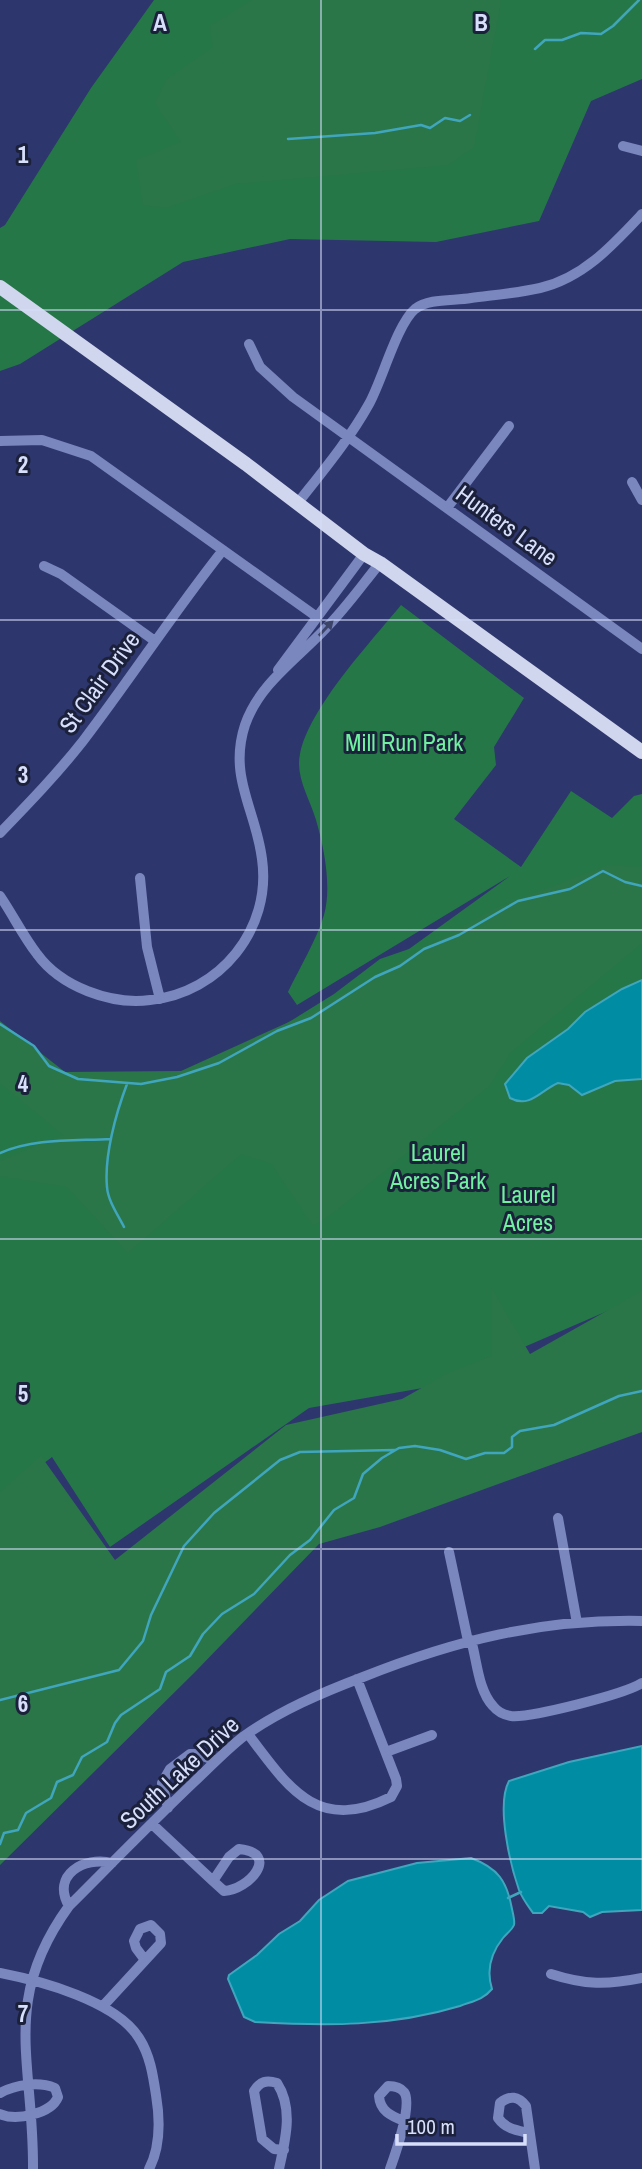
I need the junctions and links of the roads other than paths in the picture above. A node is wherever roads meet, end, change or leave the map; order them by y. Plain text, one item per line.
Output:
1 (623, 146) dead end
2 (642, 151) edge
3 (642, 214) edge
4 (0, 287) edge
5 (248, 344) dead end
6 (509, 426) dead end
7 (349, 435) junction
8 (0, 441) edge
9 (632, 482) dead end
10 (642, 500) edge
11 (297, 504) junction
12 (447, 508) junction
13 (223, 550) junction
14 (364, 554) junction
15 (380, 563) junction
16 (44, 566) dead end
17 (317, 617) junction
18 (155, 641) junction
19 (642, 649) edge
20 (277, 676) junction
21 (642, 752) edge
22 (0, 833) edge
23 (140, 878) dead end
24 (0, 896) edge
25 (160, 999) junction
26 (558, 1518) dead end
27 (449, 1552) dead end
28 (642, 1621) edge
29 (576, 1623) junction
30 (469, 1640) junction
31 (357, 1679) junction
32 (642, 1683) edge
33 (248, 1734) junction
34 (432, 1735) dead end
35 (386, 1752) junction
36 (216, 1761) junction
37 (168, 1808) junction
38 (152, 1824) junction
39 (112, 1863) junction
40 (213, 1881) junction
41 (69, 1906) junction
42 (145, 1960) dead end
43 (0, 1973) edge
44 (551, 1974) dead end
45 (642, 1978) edge
46 (26, 1980) junction
47 (103, 2006) junction
48 (25, 2085) junction
49 (0, 2093) edge
50 (0, 2114) edge
51 (30, 2114) junction
52 (404, 2121) dead end
53 (529, 2133) dead end
54 (284, 2150) junction
55 (33, 2169) edge
56 (149, 2169) edge
57 (279, 2169) edge
58 (390, 2169) edge
59 (535, 2169) edge

1 - 2 street
3 - 7 street
4 - 11 main road
5 - 7 street, Hunters Lane
6 - 12 street
7 - 11 street
7 - 12 street, Hunters Lane
8 - 13 street
9 - 10 street
11 - 14 main road
12 - 19 street, Hunters Lane
13 - 17 street
13 - 18 street, St Clair Drive
14 - 15 main road
14 - 17 street
20 -> 15 street
15 - 21 main road
16 - 18 street
17 - 20 street
18 - 22 street, St Clair Drive
20 - 25 street
23 - 25 street
24 - 25 street
26 - 29 street
27 - 30 street
28 - 29 street, South Lake Drive
29 - 30 street, South Lake Drive
30 - 31 street, South Lake Drive
30 - 32 street
31 - 33 street, South Lake Drive
31 - 35 street
33 - 35 street
33 - 36 street, South Lake Drive
34 - 35 street
36 - 37 street, South Lake Drive
36 - 37 street
37 - 38 street, South Lake Drive
38 - 39 street, South Lake Drive
38 - 40 street
39 - 41 street, South Lake Drive
39 - 41 street
40 - 40 street
41 - 46 street, South Lake Drive
42 - 47 street
43 - 46 street
44 - 45 street
46 - 47 street
46 - 48 street, South Lake Drive
47 - 56 street
48 - 49 street
48 - 51 street, South Lake Drive
48 - 51 street
50 - 51 street
51 - 55 street, South Lake Drive
52 - 58 street
53 - 59 street
54 - 54 street
54 - 57 street

